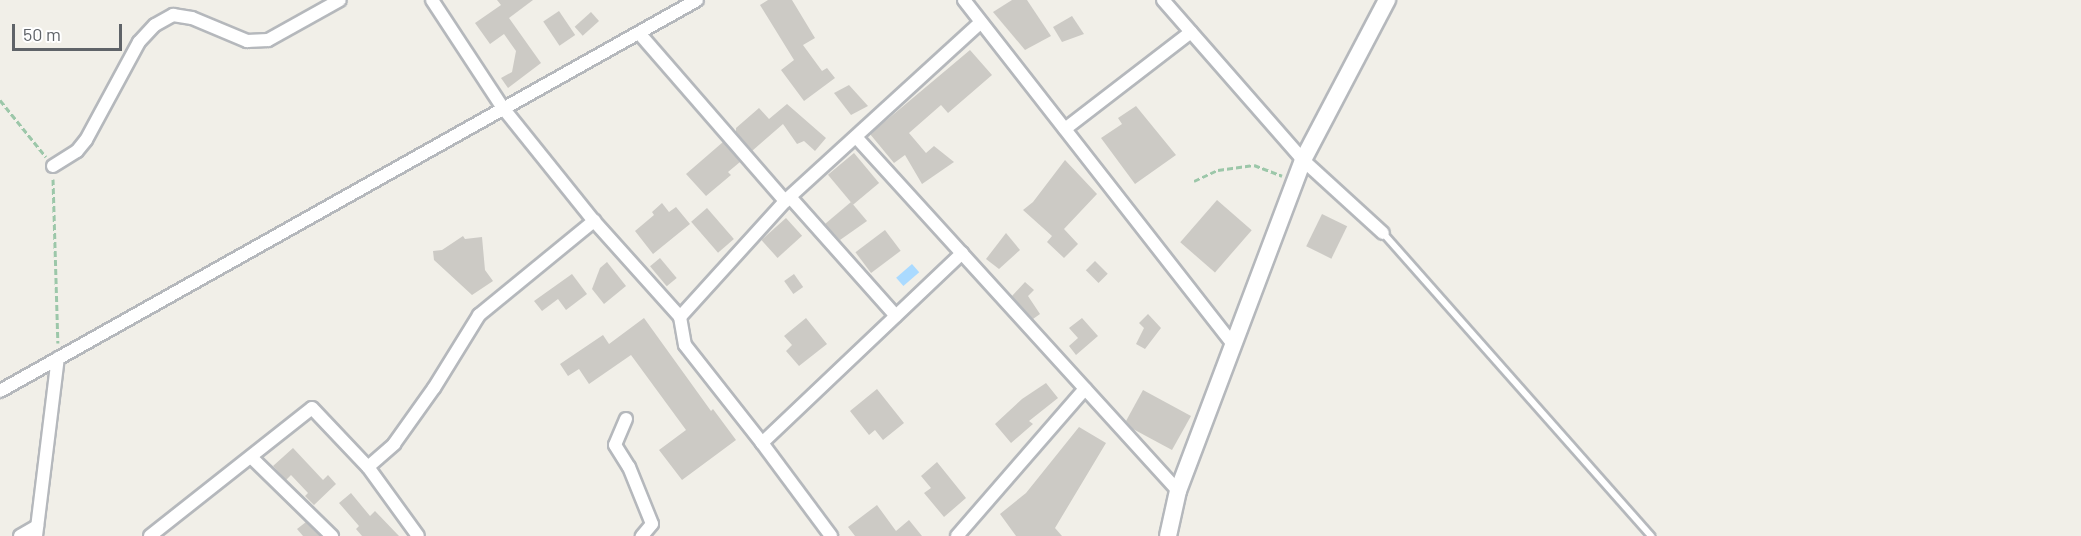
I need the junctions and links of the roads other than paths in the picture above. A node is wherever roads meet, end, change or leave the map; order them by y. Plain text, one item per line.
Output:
1 (340, 0) edge
2 (432, 0) edge
3 (697, 0) edge
4 (964, 0) edge
5 (1163, 0) edge
6 (1387, 0) edge
7 (981, 22) junction
8 (1191, 32) junction
9 (639, 33) junction
10 (503, 108) junction
11 (1065, 129) junction
12 (855, 137) junction
13 (1303, 160) junction
14 (53, 166) road end
15 (787, 199) junction
16 (594, 221) junction
17 (1383, 234) joint
18 (962, 253) junction
19 (896, 316) junction
20 (680, 317) junction
21 (1233, 344) junction
22 (58, 358) junction
23 (1085, 389) junction
24 (0, 391) edge
25 (626, 419) dead end
26 (762, 443) junction
27 (252, 458) junction
28 (368, 467) junction
29 (1178, 491) junction
30 (37, 531) edge
31 (157, 534) edge
32 (20, 536) edge
33 (332, 536) edge
34 (418, 536) edge
35 (642, 536) edge
36 (831, 536) edge
37 (957, 536) edge
38 (1168, 536) edge
39 (1651, 536) edge

1 - 14 street
2 - 10 street
3 - 9 street
4 - 7 street
5 - 8 street
6 - 13 street
7 - 11 street
7 - 12 street
8 - 11 street
8 - 13 street
9 - 10 street
9 - 15 street
10 - 16 street
10 - 22 street
11 - 21 street
12 - 15 street
12 - 18 street
13 - 17 street
13 - 21 street
15 - 19 street
15 - 20 street
16 - 20 street
16 - 28 street
17 - 39 lane
18 - 19 street
18 - 23 street
19 - 26 street
20 - 26 street
21 - 29 street
22 - 24 street
22 - 30 street
23 - 29 street
23 - 37 street
25 - 35 street
26 - 36 street
27 - 28 street
27 - 31 street
27 - 33 street
28 - 34 street
29 - 38 street
30 - 32 street

